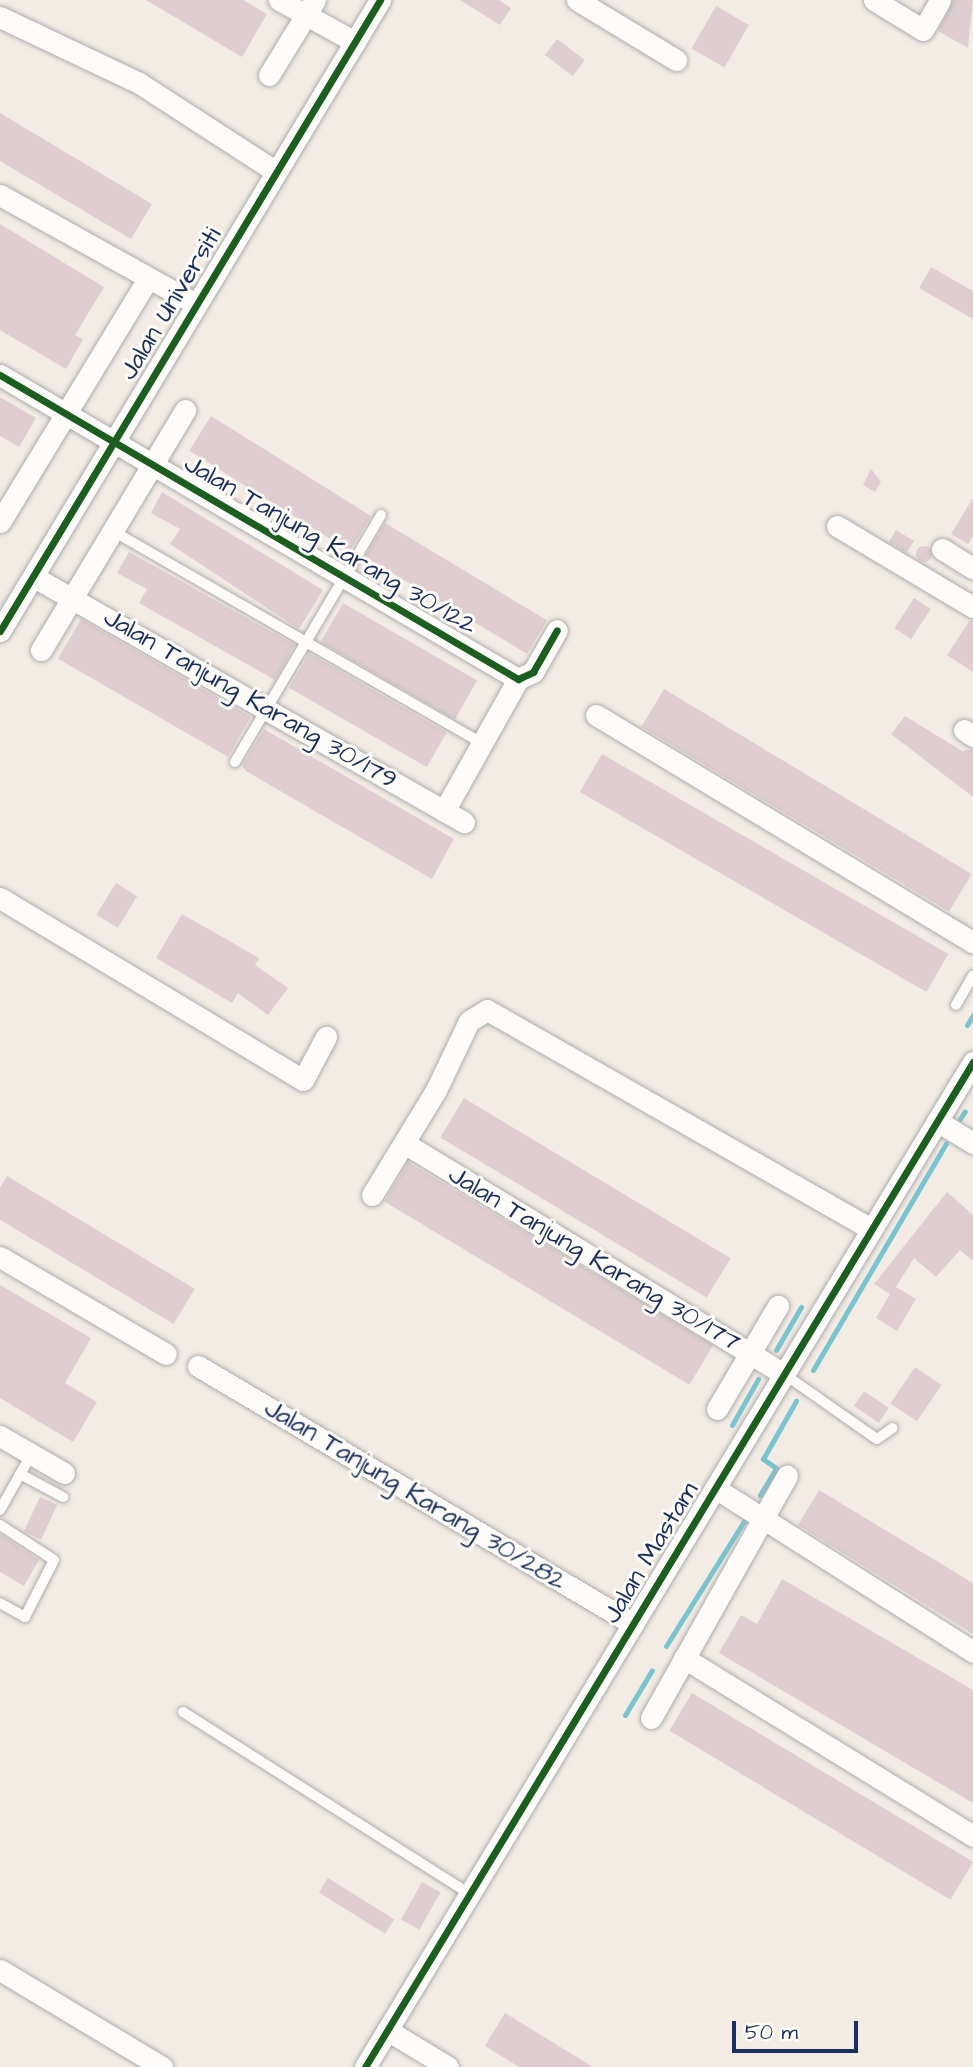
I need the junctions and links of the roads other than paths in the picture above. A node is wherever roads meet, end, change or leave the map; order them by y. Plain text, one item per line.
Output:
1 (279, 0) edge
2 (380, 0) edge
3 (577, 0) edge
4 (874, 0) edge
5 (940, 0) edge
6 (310, 8) edge
7 (0, 18) edge
8 (355, 42) junction
9 (676, 60) dead end
10 (269, 75) dead end
11 (275, 172) junction
12 (0, 195) edge
13 (146, 282) junction
14 (196, 304) junction
15 (0, 375) edge
16 (185, 410) dead end
17 (63, 411) junction
18 (113, 442) junction
19 (151, 465) junction
20 (381, 515) dead end
21 (0, 522) edge
22 (837, 526) dead end
23 (113, 531) junction
24 (942, 549) dead end
25 (973, 568) edge
26 (344, 577) junction
27 (34, 578) junction
28 (74, 597) junction
29 (973, 607) edge
30 (557, 629) dead end
31 (0, 632) edge
32 (307, 642) junction
33 (41, 650) dead end
34 (522, 679) junction
35 (268, 709) junction
36 (596, 715) dead end
37 (481, 743) junction
38 (235, 762) dead end
39 (444, 811) junction
40 (464, 822) dead end
41 (0, 898) edge
42 (973, 942) edge
43 (973, 976) edge
44 (956, 1005) dead end
45 (326, 1037) dead end
46 (973, 1062) edge
47 (965, 1094) edge
48 (937, 1121) junction
49 (404, 1143) junction
50 (973, 1143) edge
51 (372, 1195) dead end
52 (869, 1228) junction
53 (0, 1257) edge
54 (778, 1306) dead end
55 (749, 1353) junction
56 (166, 1354) dead end
57 (198, 1366) dead end
58 (784, 1374) junction
59 (717, 1409) dead end
60 (893, 1428) dead end
61 (0, 1436) edge
62 (31, 1455) junction
63 (64, 1473) dead end
64 (20, 1474) junction
65 (787, 1476) dead end
66 (715, 1488) junction
67 (63, 1497) dead end
68 (0, 1510) edge
69 (761, 1518) junction
70 (0, 1525) edge
71 (0, 1603) edge
72 (633, 1624) junction
73 (973, 1652) edge
74 (684, 1658) junction
75 (183, 1712) dead end
76 (651, 1718) dead end
77 (973, 1836) edge
78 (470, 1894) junction
79 (0, 1970) edge
80 (387, 2030) junction
81 (162, 2067) edge
82 (365, 2067) edge
83 (448, 2067) edge

1 - 6 street
2 - 8 street, Jalan Universiti
3 - 9 street
4 - 5 street
6 - 8 street
6 - 10 street
7 - 11 street
8 - 11 street, Jalan Universiti
11 - 14 street, Jalan Universiti
12 - 13 street
13 - 14 street
13 - 17 street
14 - 18 street, Jalan Universiti
15 - 17 street, Jalan Tanjung Karang 30/122
16 - 19 street
17 - 18 street, Jalan Tanjung Karang 30/122
17 - 21 street
18 - 19 street, Jalan Tanjung Karang 30/122
18 - 27 street, Jalan Universiti
19 - 23 street
19 - 26 street, Jalan Tanjung Karang 30/122
20 - 26 lane
22 - 29 street
23 - 28 street
23 - 32 lane
24 - 25 street
26 - 32 lane
26 - 34 street, Jalan Tanjung Karang 30/122
27 - 28 street, Jalan Tanjung Karang 30/179
27 - 31 street, Jalan Universiti
28 - 33 street
28 - 35 street, Jalan Tanjung Karang 30/179
30 - 34 street
32 - 35 lane
32 - 37 lane
34 - 37 street
35 - 38 lane
35 - 39 street, Jalan Tanjung Karang 30/179
36 - 42 street
37 - 39 street
39 - 40 street, Jalan Tanjung Karang 30/179
41 - 45 street
43 - 44 lane
46 - 47 street, Jalan Mastam
47 - 48 street, Jalan Mastam
48 - 50 street
48 - 52 street, Jalan Mastam
49 - 51 street
49 - 52 street
49 - 55 street, Jalan Tanjung Karang 30/177
52 - 58 street, Jalan Mastam
53 - 56 street
54 - 55 street
55 - 58 street, Jalan Tanjung Karang 30/177
55 - 59 street
57 - 72 street, Jalan Tanjung Karang 30/282
58 - 60 lane
58 - 66 street, Jalan Mastam
61 - 62 street
62 - 63 street
62 - 64 lane
64 - 67 lane
64 - 68 lane
65 - 69 street
66 - 69 street
66 - 72 street, Jalan Mastam
69 - 73 street
69 - 74 street
70 - 71 lane
72 - 78 street, Jalan Mastam
74 - 76 street
74 - 77 street
75 - 78 lane
78 - 80 street, Jalan Mastam
79 - 81 street
80 - 82 street, Jalan Mastam
80 - 83 street

